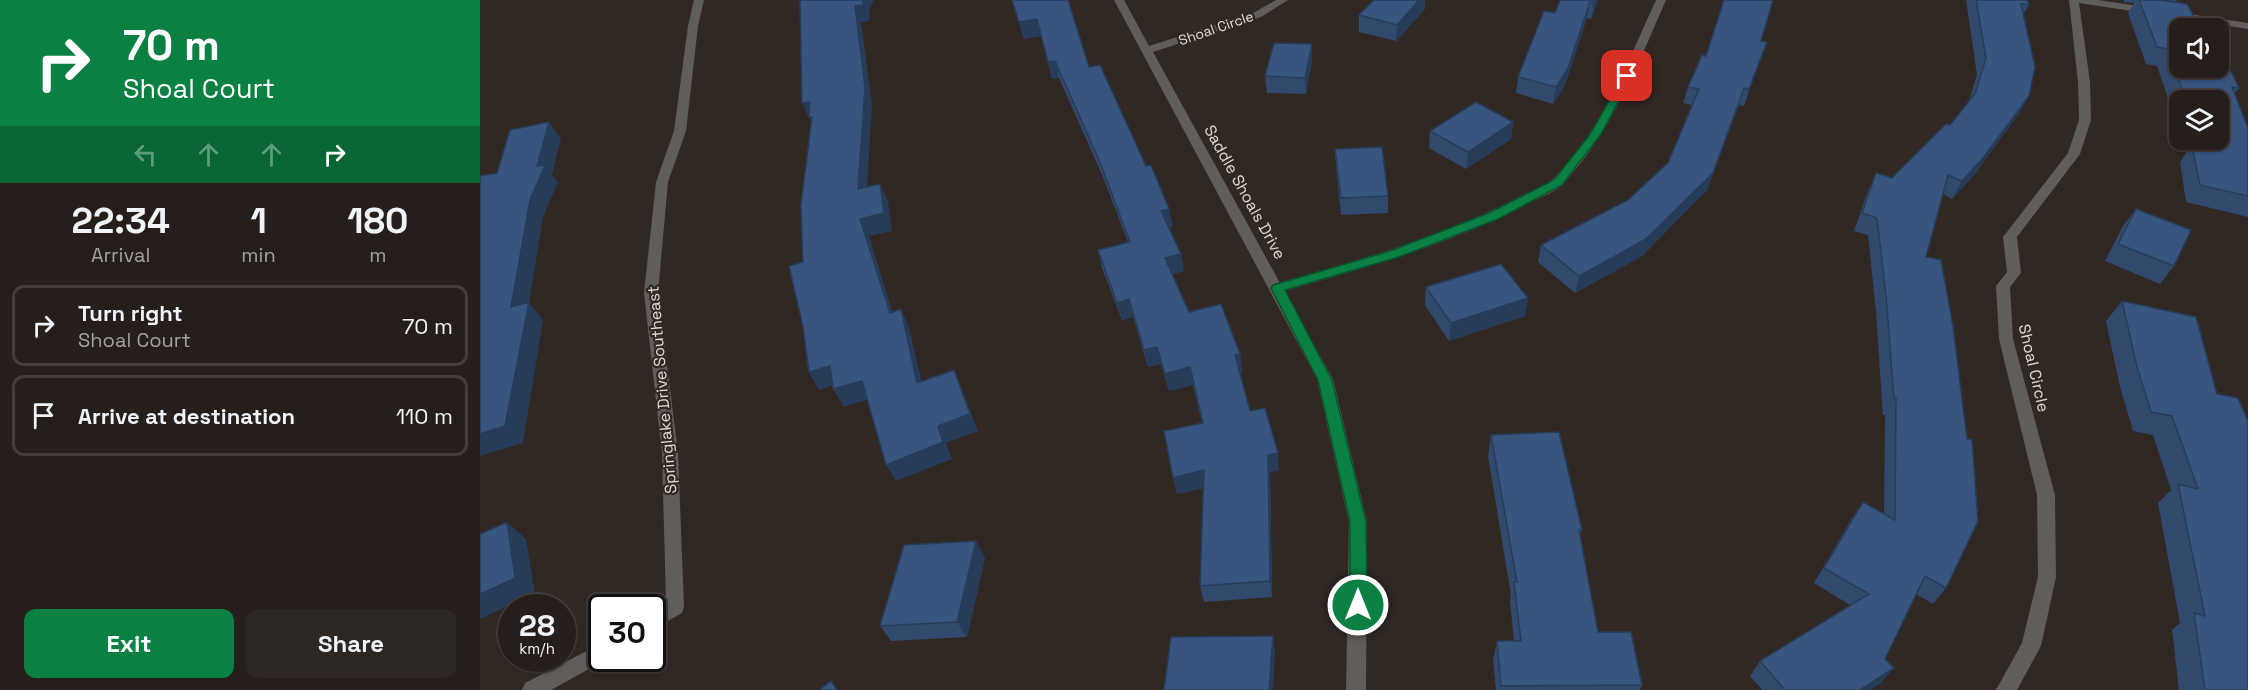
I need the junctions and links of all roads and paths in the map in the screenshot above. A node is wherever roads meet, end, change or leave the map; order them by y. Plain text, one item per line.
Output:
1 (1119, 0) edge
2 (1283, 0) edge
3 (1661, 0) edge
4 (2076, 0) edge
5 (698, 3) edge
6 (2248, 26) edge
7 (1147, 50) junction
8 (1278, 288) junction
9 (666, 612) edge
10 (588, 659) edge
11 (532, 690) edge
12 (1356, 690) edge
13 (2006, 690) edge

1 - 7 street, Saddle Shoals Drive
2 - 7 street, Shoal Circle
3 - 8 street
4 - 6 street
4 - 13 street, Shoal Circle
5 - 9 street, Springlake Drive Southeast
7 - 8 street, Saddle Shoals Drive
8 - 12 street, Saddle Shoals Drive
10 - 11 street

